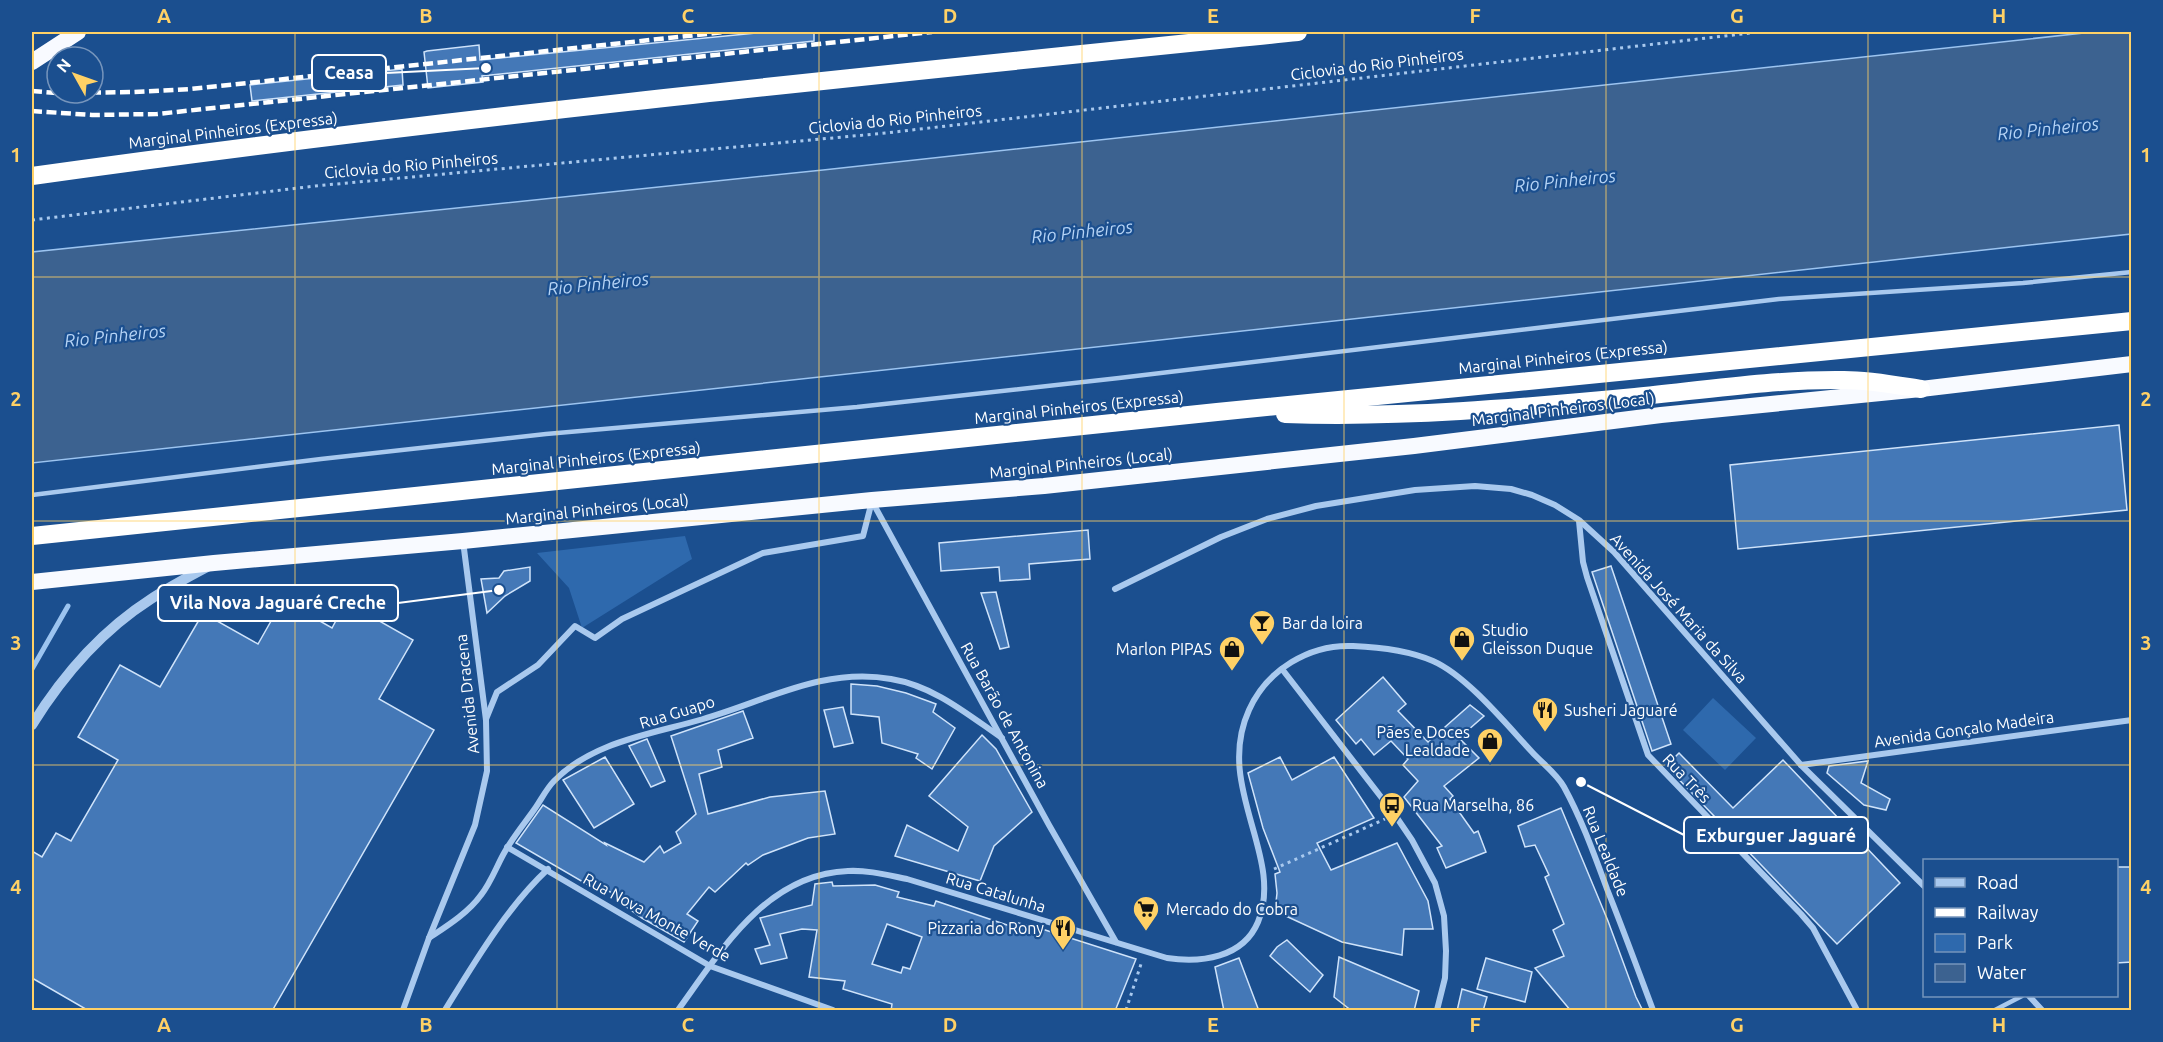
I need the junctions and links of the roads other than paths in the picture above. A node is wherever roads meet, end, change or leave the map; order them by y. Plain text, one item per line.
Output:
1 (78, 32) edge
2 (1298, 32) edge
3 (32, 62) edge
4 (32, 176) edge
5 (2132, 272) edge
6 (2132, 321) edge
7 (2132, 364) edge
8 (1921, 389) junction
9 (1217, 412) junction
10 (32, 495) edge
11 (872, 500) junction
12 (1579, 520) junction
13 (32, 536) edge
14 (463, 541) junction
15 (214, 562) junction
16 (32, 582) edge
17 (1115, 589) dead end
18 (1282, 669) junction
19 (486, 720) junction
20 (2132, 720) edge
21 (32, 725) edge
22 (1002, 738) junction
23 (1801, 765) junction
24 (507, 847) junction
25 (548, 869) junction
26 (1923, 885) edge
27 (429, 938) junction
28 (1116, 942) junction
29 (710, 966) junction
30 (2020, 997) edge
31 (2030, 997) edge
32 (403, 1011) edge
33 (446, 1011) edge
34 (678, 1011) edge
35 (833, 1011) edge
36 (1437, 1011) edge
37 (1653, 1011) edge
38 (1857, 1011) edge
39 (1995, 1011) edge
40 (2042, 1011) edge

1 - 3 highway
2 - 4 highway, Marginal Pinheiros (Expressa)
5 - 10 lane
6 - 9 highway, Marginal Pinheiros (Expressa)
7 - 8 highway, Marginal Pinheiros (Local)
8 - 9 highway
8 - 11 highway, Marginal Pinheiros (Local)
9 - 13 highway, Marginal Pinheiros (Expressa)
11 - 14 highway, Marginal Pinheiros (Local)
11 - 19 street
11 - 22 street, Rua Barão de Antonina
12 - 17 street, Avenida José Maria da Silva
12 - 23 street, Avenida José Maria da Silva
12 - 38 street, Rua Três
14 - 15 highway, Marginal Pinheiros (Local)
14 - 19 street, Avenida Dracena
15 - 16 highway, Marginal Pinheiros (Local)
15 - 21 street
18 - 28 street, Rua Catalunha
18 - 36 street
18 - 37 street, Rua Lealdade
19 - 27 street, Avenida Dracena
20 - 23 street, Avenida Gonçalo Madeira
22 - 24 street, Rua Guapo
22 - 28 street, Rua Barão de Antonina
23 - 26 street, Avenida José Maria da Silva
24 - 25 street, Rua Nova Monte Verde
24 - 27 street, Rua Guapo
25 - 29 street, Rua Nova Monte Verde
25 - 33 street
27 - 32 street, Avenida Dracena
28 - 29 street, Rua Catalunha
29 - 34 street, Rua Catalunha
29 - 35 street, Rua Nova Monte Verde
30 - 39 lane
31 - 40 street

